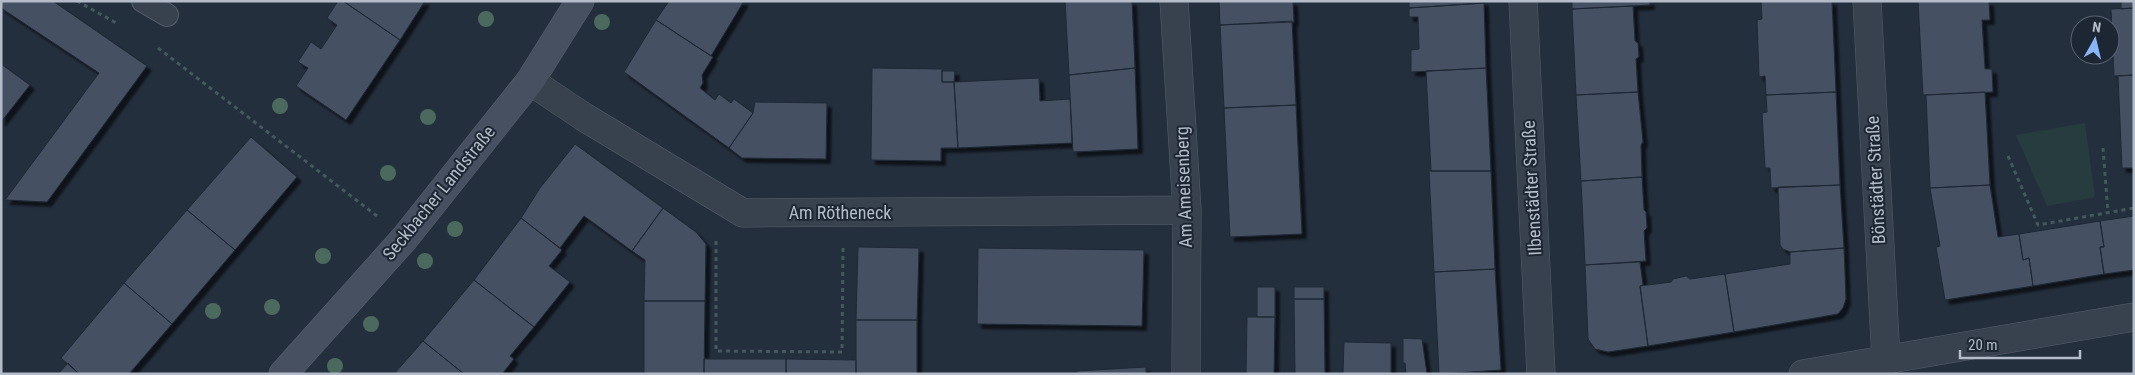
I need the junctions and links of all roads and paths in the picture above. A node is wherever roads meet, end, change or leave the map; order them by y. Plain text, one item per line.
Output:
1 (77, 1) edge
2 (143, 1) edge
3 (580, 1) edge
4 (1174, 1) edge
5 (1523, 1) edge
6 (1867, 1) edge
7 (167, 15) dead end
8 (104, 16) dead end
9 (163, 51) dead end
10 (530, 81) junction
11 (2103, 148) dead end
12 (2008, 156) dead end
13 (2134, 208) edge
14 (1187, 210) junction
15 (2108, 213) junction
16 (404, 239) junction
17 (716, 241) dead end
18 (843, 242) dead end
19 (2134, 317) edge
20 (1886, 360) junction
21 (283, 374) edge
22 (1186, 374) edge
23 (1541, 374) edge
24 (1803, 374) edge

1 - 8 path
2 - 7 lane
3 - 10 main road, Seckbacher Landstraße
4 - 14 street, Am Ameisenberg
5 - 23 street, Ilbenstädter Straße
6 - 20 street, Bönstädter Straße
9 - 16 path
10 - 14 street, Am Rötheneck
10 - 16 main road, Seckbacher Landstraße
11 - 15 path
12 - 15 path
13 - 15 path
14 - 22 street, Am Ameisenberg
16 - 21 main road, Seckbacher Landstraße
17 - 18 path
19 - 20 street
20 - 24 street

